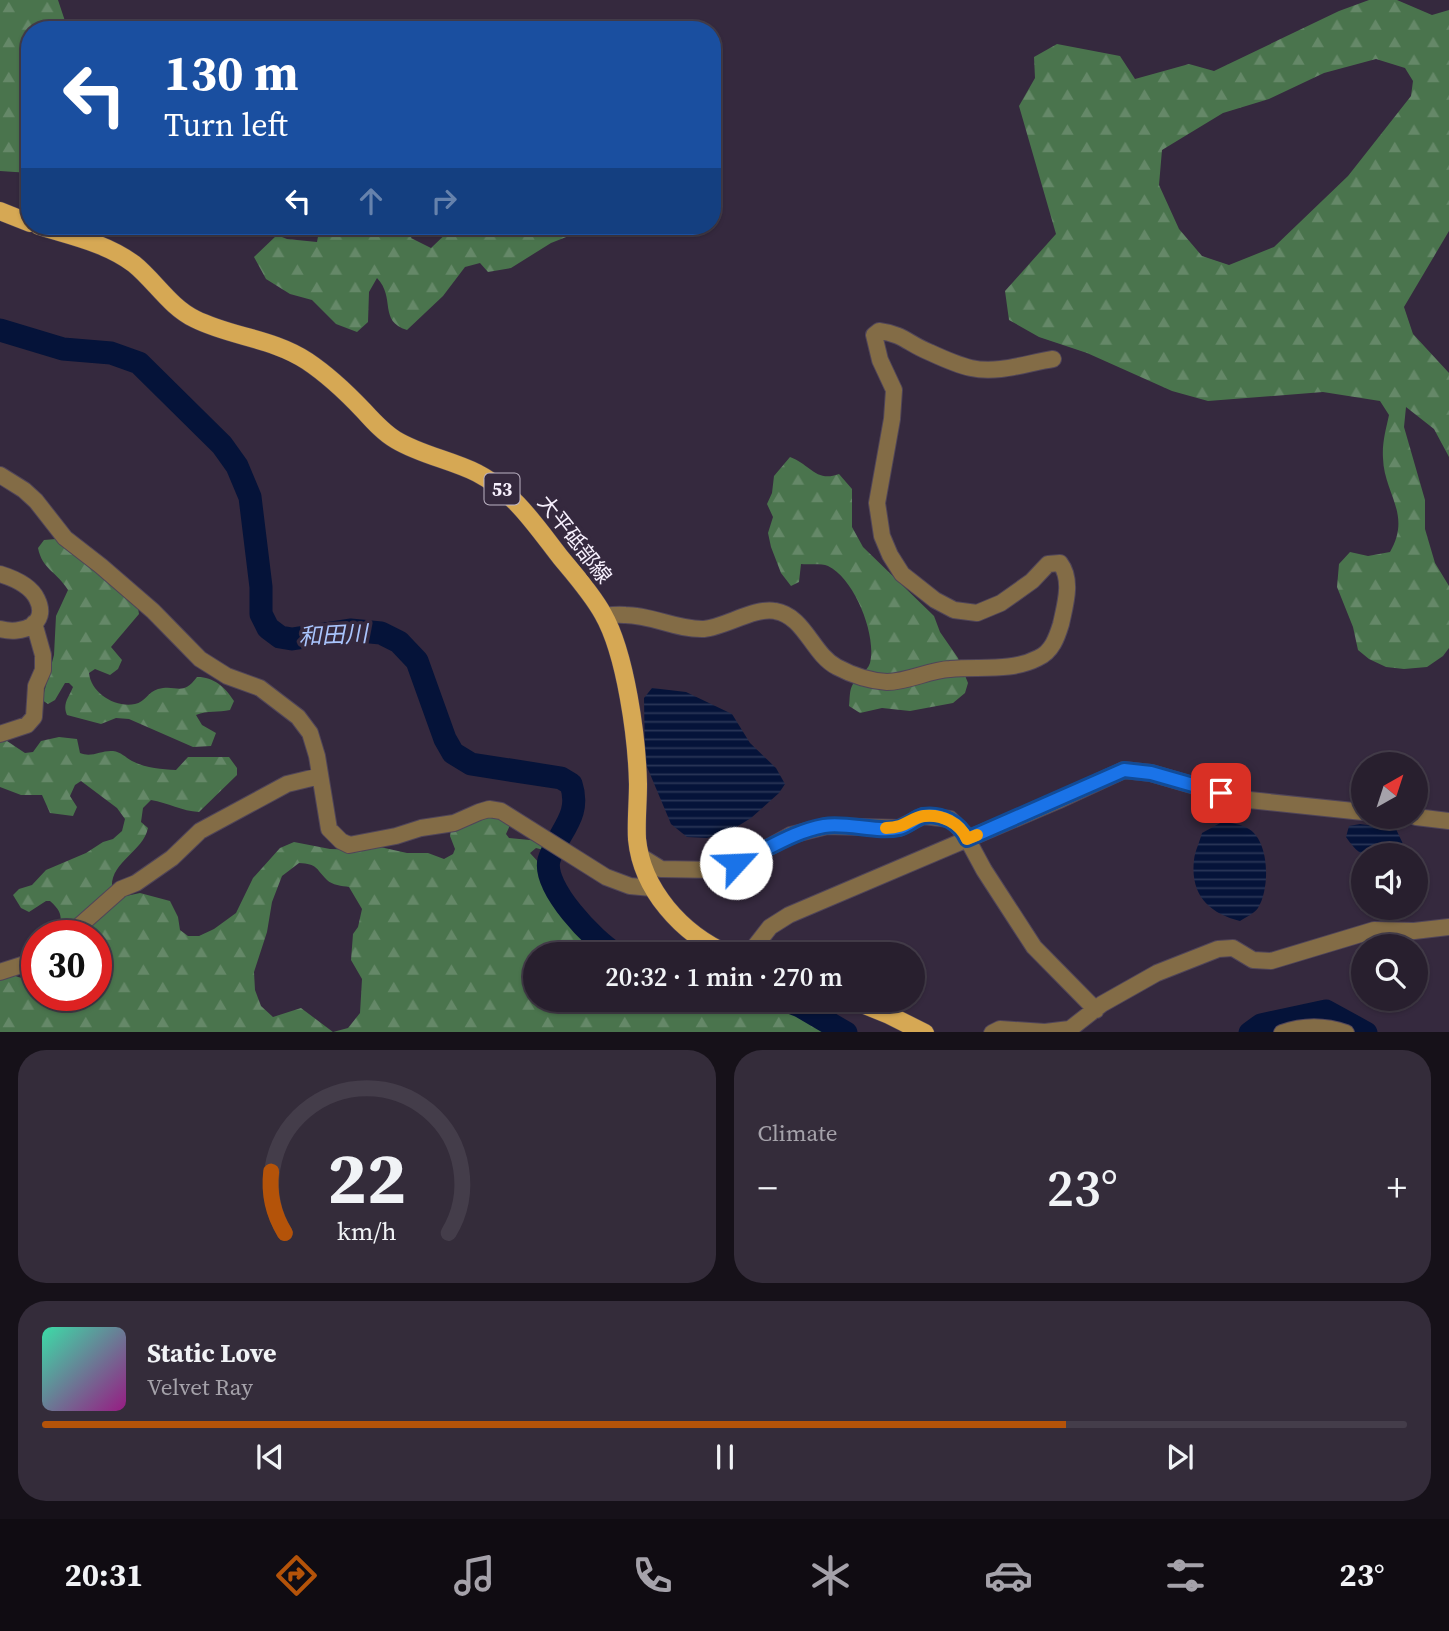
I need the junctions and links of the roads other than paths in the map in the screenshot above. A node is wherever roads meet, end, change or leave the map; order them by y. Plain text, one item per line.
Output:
1 (0, 211) edge
2 (21, 219) edge
3 (69, 235) edge
4 (1053, 359) dead end
5 (0, 475) edge
6 (0, 574) edge
7 (604, 616) junction
8 (34, 623) junction
9 (0, 629) edge
10 (0, 734) edge
11 (320, 776) junction
12 (1351, 811) edge
13 (1428, 818) edge
14 (1449, 821) edge
15 (967, 839) junction
16 (640, 856) junction
17 (652, 888) junction
18 (86, 920) edge
19 (1449, 927) edge
20 (709, 942) edge
21 (758, 942) edge
22 (21, 965) edge
23 (0, 972) edge
24 (1096, 1010) junction
25 (882, 1012) edge
26 (925, 1032) edge
27 (992, 1032) edge
28 (1282, 1032) edge
29 (1346, 1032) edge

1 - 2 main road
3 - 7 main road, 大平砥部線 / 53
4 - 7 street
5 - 11 street
6 - 8 street
7 - 16 main road, 大平砥部線 / 53
8 - 9 street
8 - 10 street
11 - 17 street
11 - 18 street
12 - 15 street
13 - 14 street
15 - 16 street
15 - 21 street
15 - 24 street
16 - 17 main road, 大平砥部線 / 53
17 - 20 main road, 大平砥部線 / 53
19 - 24 street
22 - 23 street
24 - 27 street
25 - 26 main road
28 - 29 street

